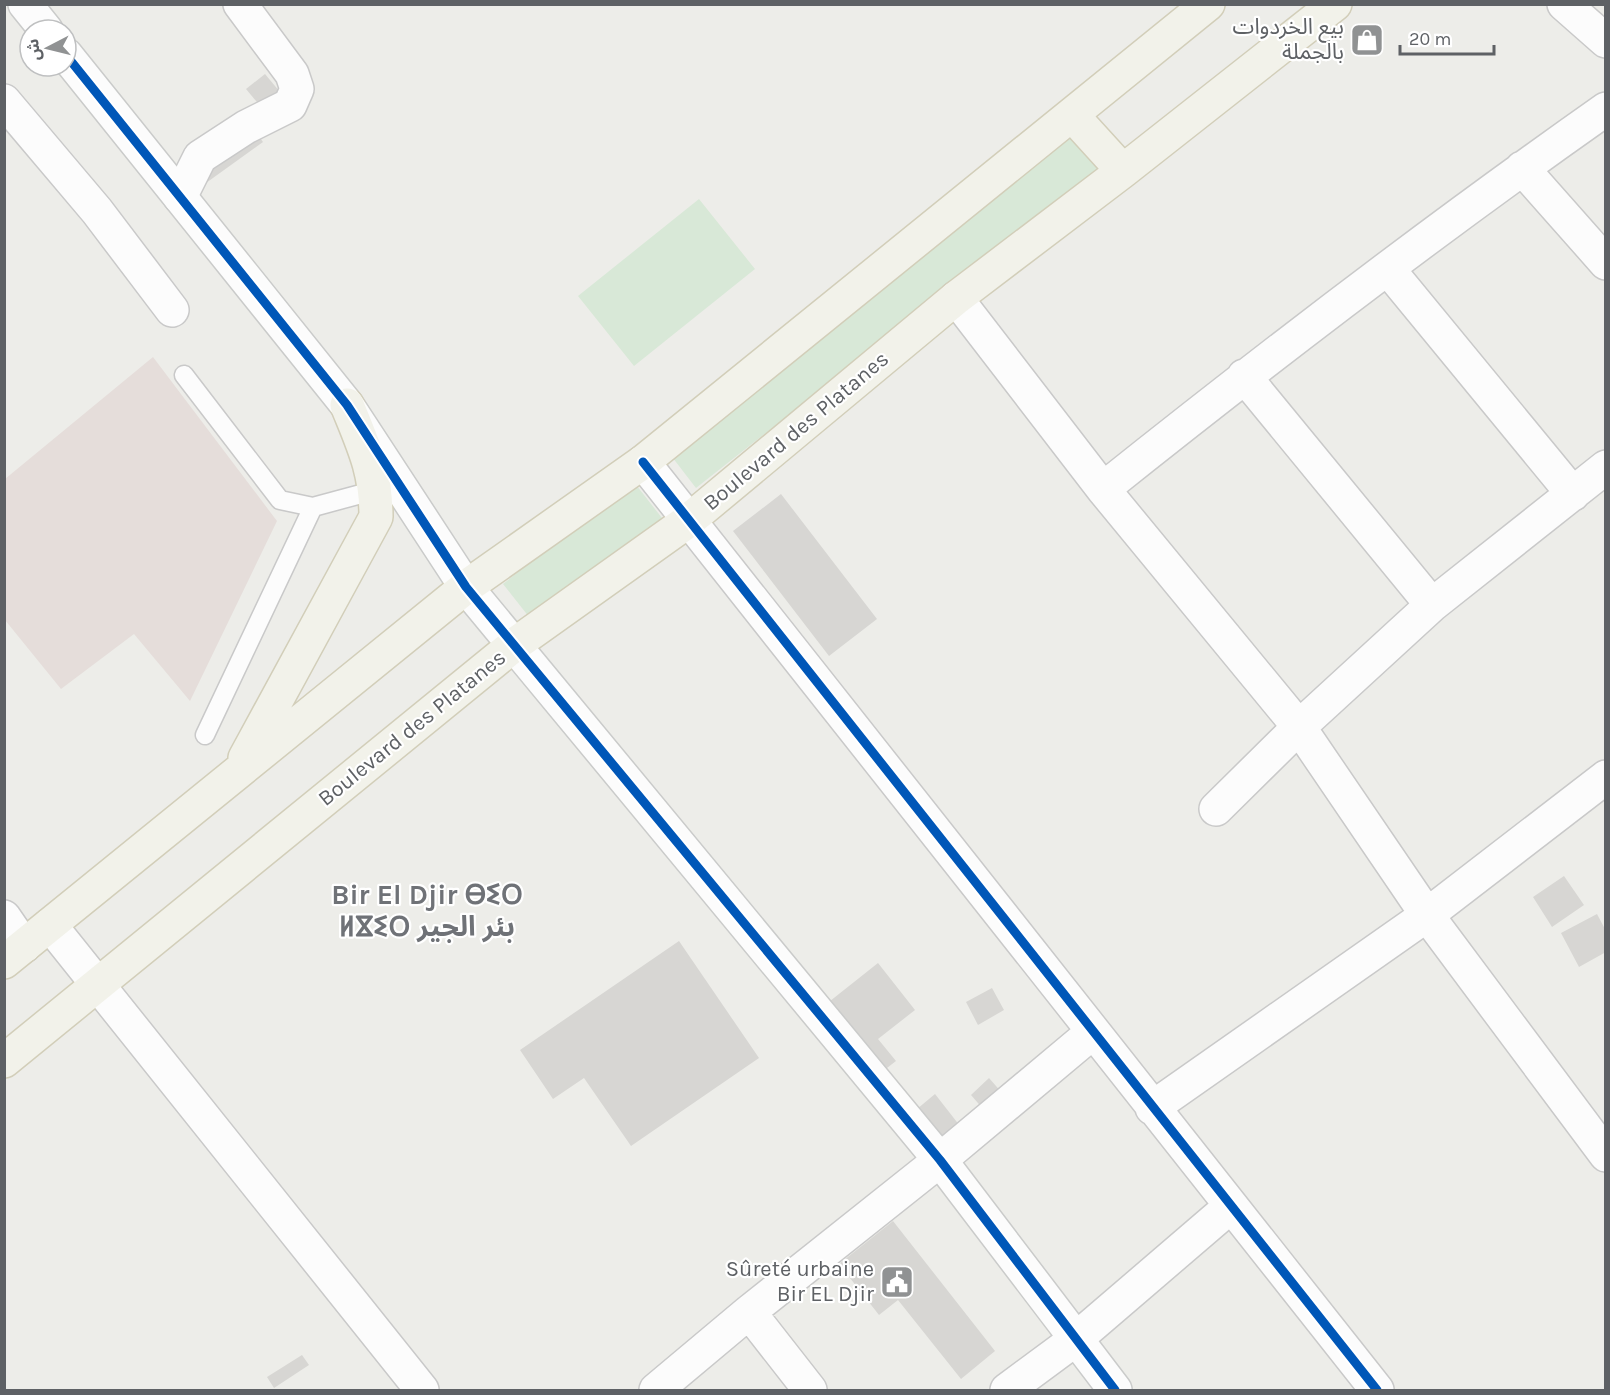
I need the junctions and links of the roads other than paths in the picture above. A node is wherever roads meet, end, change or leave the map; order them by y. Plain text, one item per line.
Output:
1 (25, 4) edge
2 (240, 4) edge
3 (1208, 4) edge
4 (1335, 4) edge
5 (1564, 4) edge
6 (36, 18) edge
7 (1605, 41) edge
8 (78, 70) edge
9 (4, 101) edge
10 (1605, 109) edge
11 (1072, 115) junction
12 (1522, 168) junction
13 (1123, 171) junction
14 (180, 197) junction
15 (1605, 263) edge
16 (1388, 269) junction
17 (956, 298) junction
18 (172, 310) dead end
19 (184, 375) dead end
20 (1244, 376) junction
21 (347, 405) junction
22 (643, 462) junction
23 (1605, 467) edge
24 (1103, 489) junction
25 (376, 490) junction
26 (1573, 494) junction
27 (314, 507) junction
28 (688, 521) junction
29 (466, 587) junction
30 (1432, 605) junction
31 (514, 645) junction
32 (1299, 727) junction
33 (205, 735) dead end
34 (238, 771) junction
35 (1605, 777) edge
36 (1216, 809) dead end
37 (1427, 915) junction
38 (4, 917) edge
39 (50, 925) junction
40 (14, 954) edge
41 (97, 985) junction
42 (1093, 1032) junction
43 (4, 1061) edge
44 (1152, 1108) junction
45 (1599, 1134) edge
46 (940, 1160) junction
47 (1231, 1206) junction
48 (749, 1312) junction
49 (1076, 1339) junction
50 (423, 1390) edge
51 (656, 1390) edge
52 (810, 1390) edge
53 (1007, 1390) edge
54 (1115, 1390) edge
55 (1377, 1390) edge

1 - 6 street
2 - 14 street
3 - 11 main road
4 - 13 main road, Boulevard des Platanes
5 - 7 street
8 - 14 street
9 - 18 street
10 - 12 street
11 - 13 main road
11 - 22 main road
12 - 15 street
12 - 16 street
13 - 17 main road, Boulevard des Platanes
14 - 21 street
16 - 20 street
16 - 26 street
17 - 24 street
17 - 28 main road, Boulevard des Platanes
19 - 27 lane
20 - 24 street
20 - 30 street
21 - 25 main road
21 - 29 street
22 - 28 street
22 - 29 main road
23 - 26 street
24 - 32 street
25 - 27 lane
25 - 34 main road
26 - 30 street
27 - 33 lane
28 - 31 main road, Boulevard des Platanes
28 - 42 street
29 - 31 street
29 - 34 main road
30 - 32 street
31 - 41 main road, Boulevard des Platanes
31 - 46 street
32 - 36 street
32 - 37 street
34 - 39 main road
35 - 37 street
37 - 44 street
37 - 45 street
38 - 40 street
39 - 40 main road
39 - 41 street
41 - 43 main road, Boulevard des Platanes
41 - 50 street
42 - 44 street
42 - 46 street
44 - 47 street
46 - 48 street
46 - 49 street
47 - 49 street
47 - 55 street
48 - 51 street
48 - 52 street
49 - 53 street
49 - 54 street

